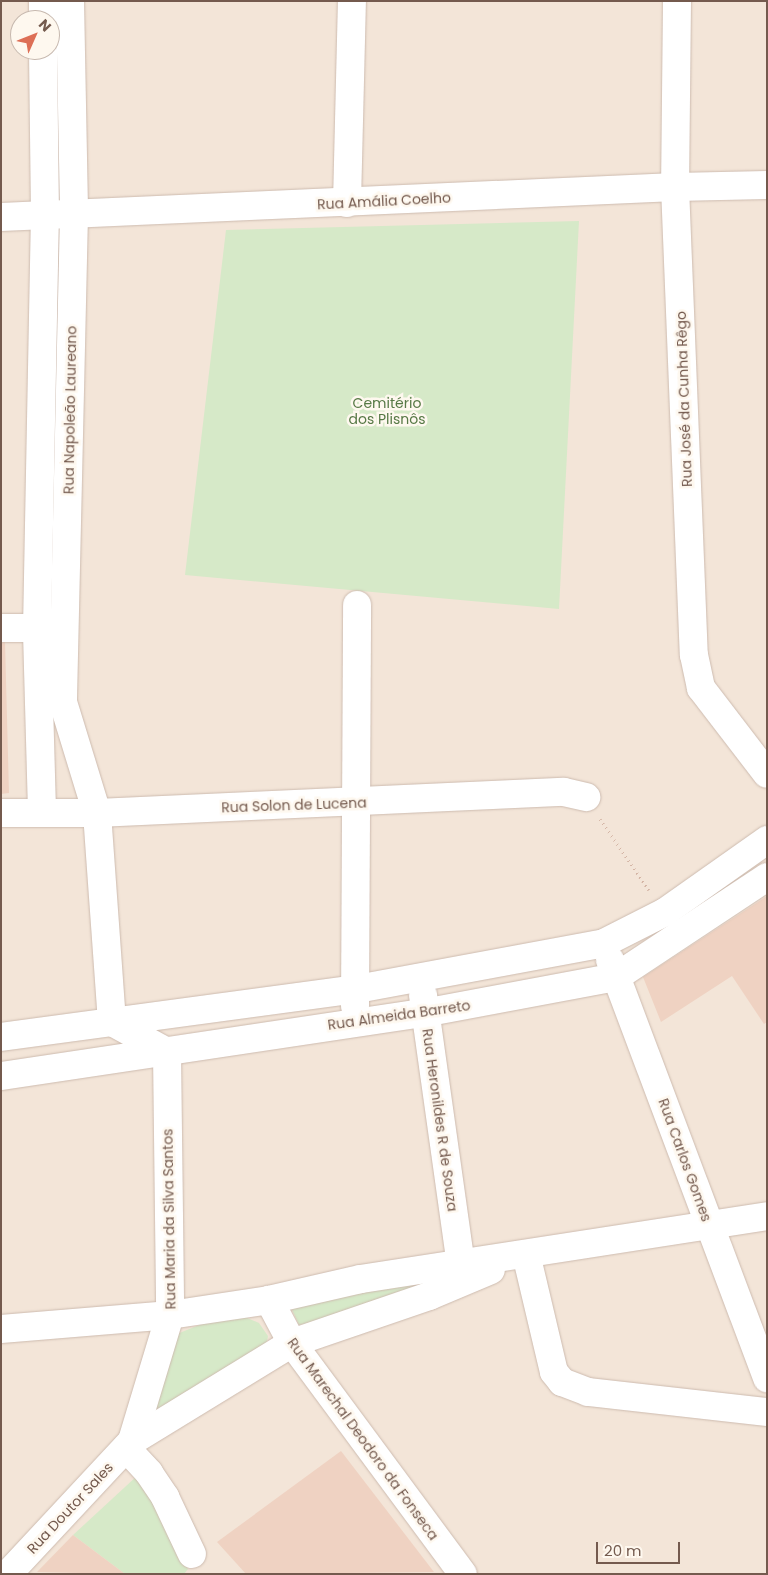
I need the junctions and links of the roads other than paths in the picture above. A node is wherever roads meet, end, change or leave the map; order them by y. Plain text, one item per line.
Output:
1 (70, 1) edge
2 (352, 1) edge
3 (678, 1) edge
4 (43, 60) edge
5 (767, 186) edge
6 (675, 187) junction
7 (347, 203) junction
8 (74, 214) junction
9 (45, 215) junction
10 (1, 217) edge
11 (357, 605) dead end
12 (66, 627) junction
13 (1, 628) edge
14 (37, 629) junction
15 (767, 774) edge
16 (586, 798) road end
17 (356, 803) junction
18 (1, 812) edge
19 (42, 812) junction
20 (98, 813) junction
21 (767, 840) edge
22 (767, 877) edge
23 (604, 943) junction
24 (422, 976) junction
25 (616, 976) junction
26 (357, 989) junction
27 (424, 1013) junction
28 (112, 1022) junction
29 (354, 1022) junction
30 (1, 1037) edge
31 (167, 1052) junction
32 (1, 1076) edge
33 (767, 1216) edge
34 (709, 1225) junction
35 (537, 1255) junction
36 (461, 1264) junction
37 (269, 1300) junction
38 (170, 1316) junction
39 (1, 1329) edge
40 (292, 1342) junction
41 (767, 1378) edge
42 (767, 1412) edge
43 (129, 1445) junction
44 (192, 1554) dead end
45 (10, 1573) edge
46 (463, 1574) edge

1 - 8 street, Rua Napoleão Laureano
2 - 7 street
3 - 6 street, Rua José da Cunha Rêgo
4 - 9 street, Rua Napoleão Laureano
5 - 6 street, Rua Amália Coelho
6 - 7 street, Rua Amália Coelho
6 - 15 street, Rua José da Cunha Rêgo
7 - 8 street, Rua Amália Coelho
8 - 9 street, Rua Amália Coelho
8 - 12 street, Rua Napoleão Laureano
9 - 10 street, Rua Amália Coelho
9 - 14 street, Rua Napoleão Laureano
11 - 17 street
12 - 14 street
12 - 20 street, Rua Napoleão Laureano
13 - 14 street
14 - 19 street, Rua Napoleão Laureano
16 - 17 street, Rua Solon de Lucena
17 - 20 street, Rua Solon de Lucena
17 - 26 street
18 - 19 street, Rua Solon de Lucena
19 - 20 street, Rua Solon de Lucena
20 - 28 street, Rua Napoleão Laureano
21 - 23 street
22 - 25 street, Rua Almeida Barreto
23 - 24 street
23 - 25 street, Rua Carlos Gomes
24 - 26 street
24 - 27 street, Rua Heronildes R de Souza
25 - 27 street, Rua Almeida Barreto
25 - 34 street, Rua Carlos Gomes
26 - 28 street
26 - 29 street
27 - 29 street, Rua Almeida Barreto
27 - 36 street, Rua Heronildes R de Souza
28 - 30 street
28 - 31 street
29 - 31 street, Rua Almeida Barreto
31 - 32 street, Rua Almeida Barreto
31 - 38 street, Rua Maria da Silva Santos
33 - 34 street
34 - 35 street
34 - 41 street, Rua Carlos Gomes
35 - 36 street
35 - 40 street
35 - 42 street
36 - 37 street
37 - 38 street
37 - 40 street, Rua Marechal Deodoro da Fonseca
38 - 39 street
38 - 43 street, Rua Maria da Silva Santos
40 - 43 street
40 - 46 street, Rua Marechal Deodoro da Fonseca
43 - 44 street
43 - 45 street, Rua Doutor Sales

